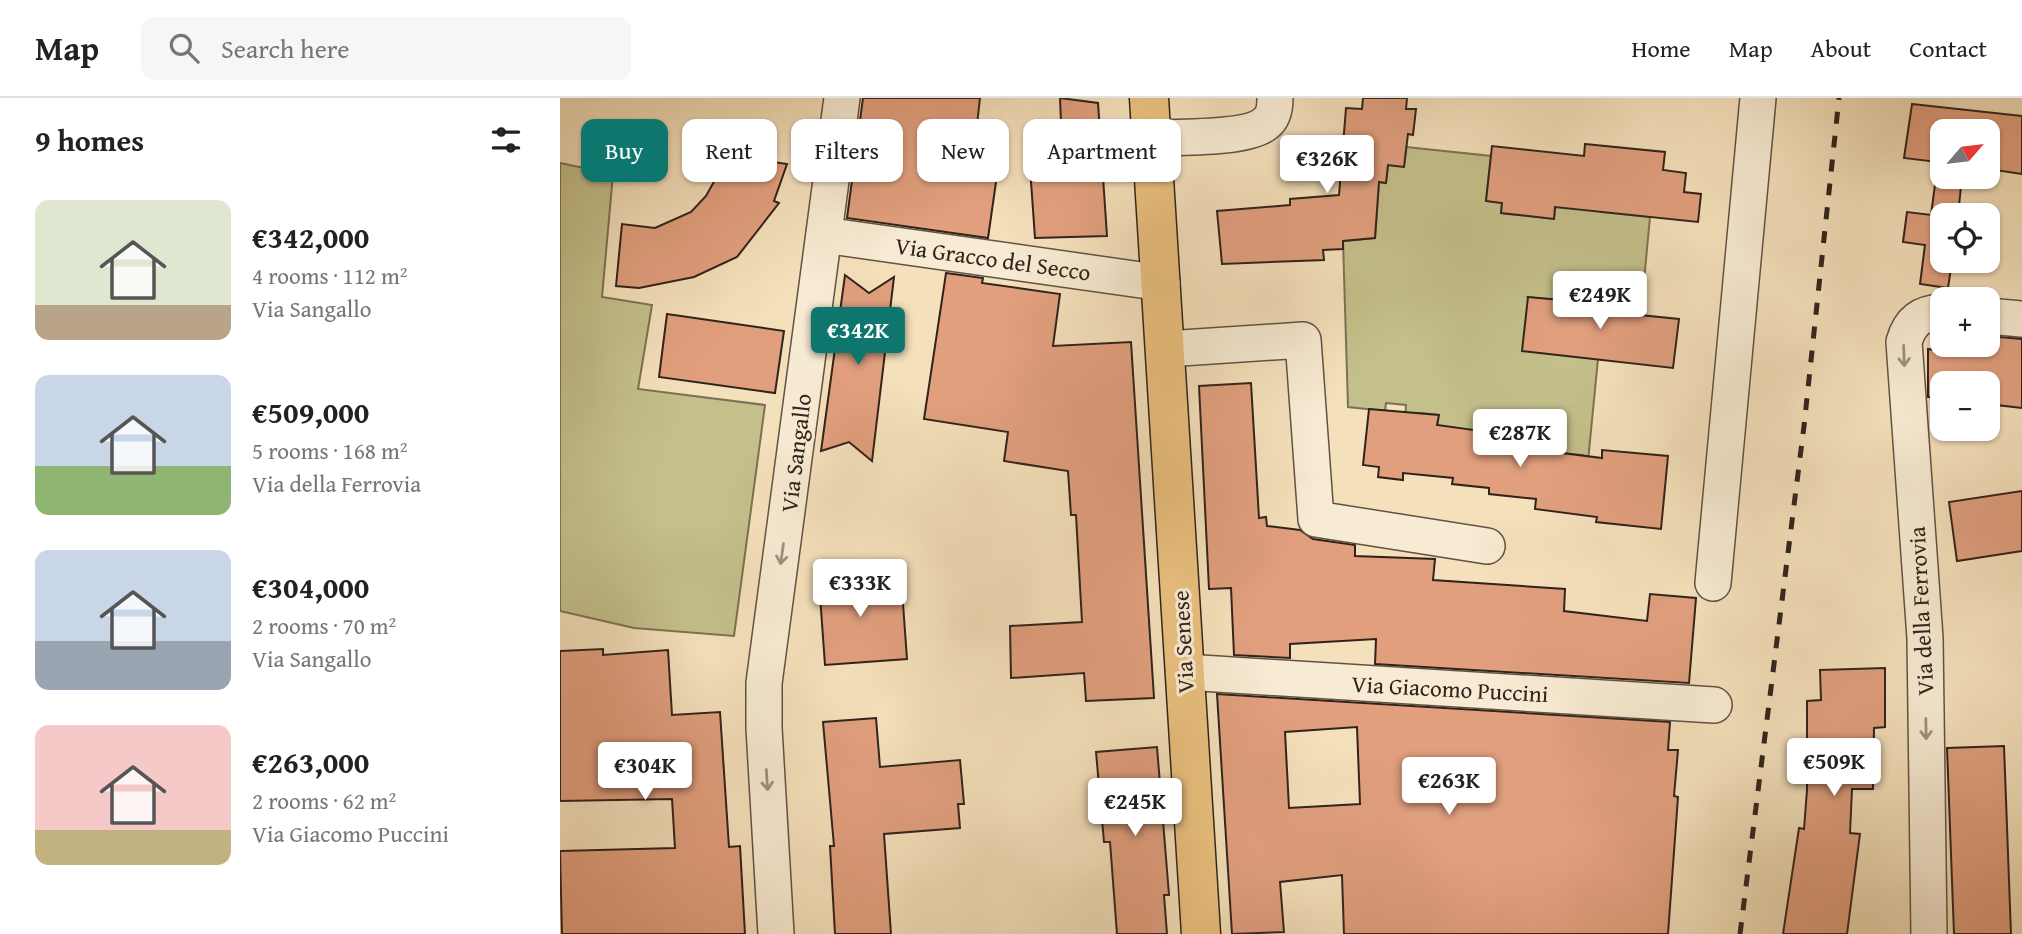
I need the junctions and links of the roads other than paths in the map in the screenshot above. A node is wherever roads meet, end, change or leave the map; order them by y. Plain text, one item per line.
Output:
1 (842, 98) edge
2 (1149, 98) edge
3 (1275, 98) edge
4 (1758, 98) edge
5 (1151, 119) edge
6 (1181, 136) edge
7 (1155, 182) edge
8 (824, 235) junction
9 (1161, 283) junction
10 (1930, 314) edge
11 (2000, 317) edge
12 (2022, 319) edge
13 (1166, 349) junction
14 (1487, 546) dead end
15 (1713, 583) dead end
16 (1185, 673) junction
17 (1714, 705) dead end
18 (776, 934) edge
19 (1201, 934) edge
20 (1929, 934) edge

1 - 8 street, Via Sangallo
2 - 5 main road, Via Senese
3 - 6 street
4 - 15 street
7 - 9 main road, Via Senese
8 - 9 street, Via Gracco del Secco
8 -> 18 street, Via Sangallo
9 - 13 main road, Via Senese
10 -> 20 street, Via della Ferrovia
11 - 12 street
13 - 14 street
13 - 16 main road, Via Senese
16 - 17 street, Via Giacomo Puccini
16 - 19 main road, Via Senese

